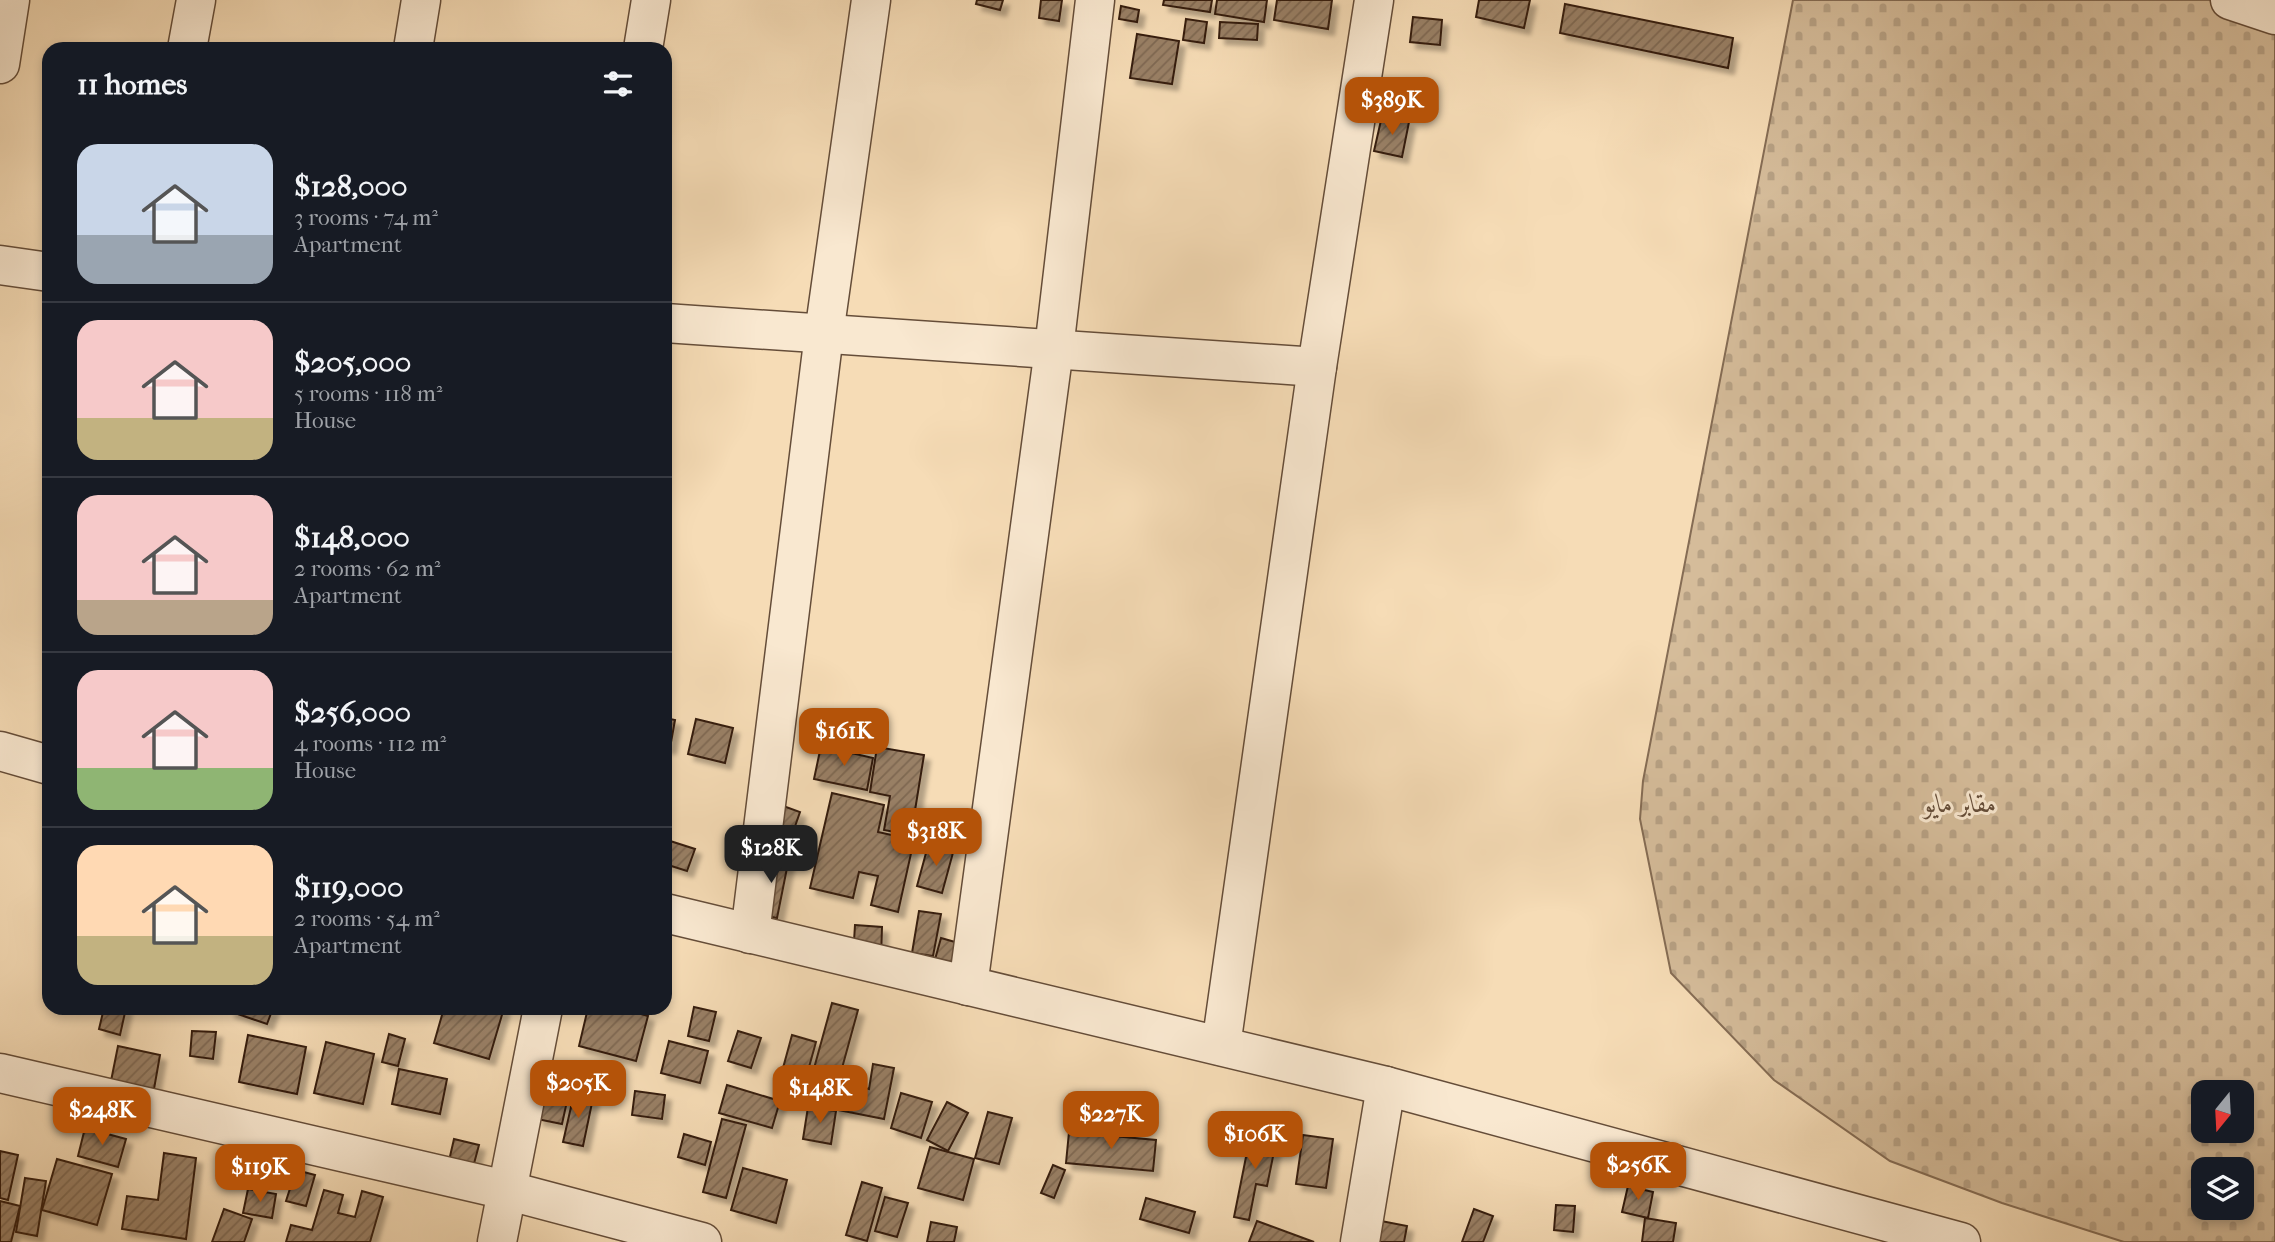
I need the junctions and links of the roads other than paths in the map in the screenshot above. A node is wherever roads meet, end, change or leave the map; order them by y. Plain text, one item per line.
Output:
1 (10, 0) edge
2 (196, 0) edge
3 (421, 0) edge
4 (651, 0) edge
5 (871, 0) edge
6 (1095, 0) edge
7 (1374, 0) edge
8 (2230, 0) edge
9 (2275, 15) edge
10 (188, 42) edge
11 (414, 42) edge
12 (644, 42) edge
13 (0, 64) edge
14 (0, 265) edge
15 (42, 271) edge
16 (672, 323) edge
17 (824, 334) junction
18 (1054, 349) junction
19 (1317, 366) junction
20 (0, 751) edge
21 (42, 763) edge
22 (672, 915) edge
23 (750, 934) junction
24 (968, 986) junction
25 (542, 1015) edge
26 (1221, 1046) junction
27 (0, 1073) edge
28 (1386, 1086) junction
29 (506, 1190) junction
30 (1955, 1241) edge
31 (497, 1242) edge
32 (702, 1242) edge
33 (1360, 1242) edge

1 - 13 street
2 - 10 street
3 - 11 street
4 - 12 street
5 - 17 street
6 - 18 street
7 - 19 street
8 - 9 street
14 - 15 street
16 - 17 street
17 - 18 street
17 - 23 street
18 - 19 street
18 - 24 street
19 - 26 street
20 - 21 street
22 - 23 street
23 - 24 street
24 - 26 street
25 - 29 street
26 - 28 street
27 - 29 street
28 - 30 street
28 - 33 street
29 - 31 street
29 - 32 street

